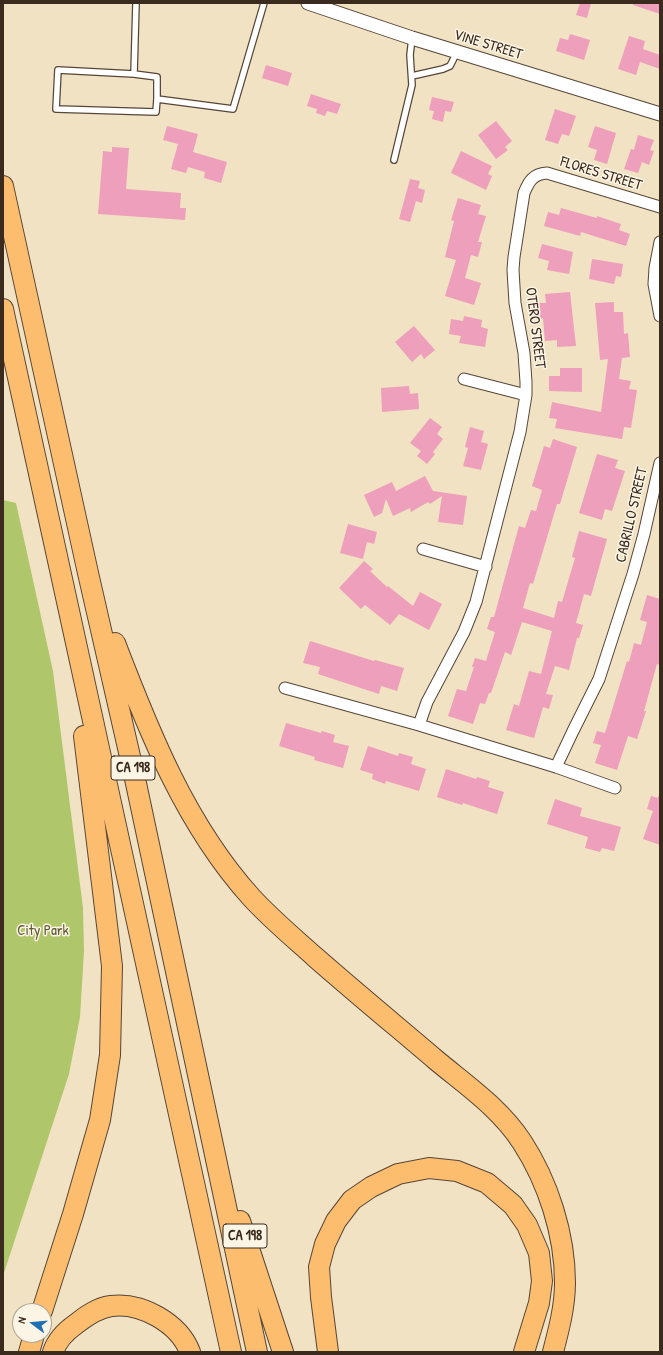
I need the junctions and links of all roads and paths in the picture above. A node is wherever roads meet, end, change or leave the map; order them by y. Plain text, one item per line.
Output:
1 (136, 3) edge
2 (264, 3) edge
3 (308, 3) edge
4 (412, 38) junction
5 (457, 52) junction
6 (134, 74) junction
7 (412, 76) junction
8 (157, 99) junction
9 (660, 114) edge
10 (394, 160) dead end
11 (534, 176) joint
12 (3, 186) edge
13 (660, 207) edge
14 (660, 242) edge
15 (3, 309) edge
16 (660, 316) edge
17 (464, 379) dead end
18 (526, 395) junction
19 (660, 463) edge
20 (423, 549) dead end
21 (486, 568) junction
22 (88, 573) junction
23 (82, 676) junction
24 (285, 688) dead end
25 (419, 725) junction
26 (556, 767) junction
27 (615, 788) dead end
28 (208, 1121) junction
29 (45, 1303) edge
30 (53, 1352) edge
31 (190, 1352) edge
32 (231, 1352) edge
33 (257, 1352) edge
34 (283, 1352) edge
35 (328, 1352) edge
36 (524, 1352) edge
37 (553, 1352) edge

1 - 6 lane
2 - 8 lane
3 - 4 street, VINE STREET
4 - 5 street, VINE STREET
4 - 7 lane
5 - 7 lane
5 - 9 street, VINE STREET
6 - 8 lane
6 - 8 lane
7 - 10 lane
11 - 13 street, FLORES STREET
11 - 18 street, OTERO STREET
12 - 22 highway, CA 198
14 - 16 street
15 - 23 highway, CA 198
17 - 18 street
18 - 21 street, OTERO STREET
19 - 26 street, CABRILLO STREET
20 - 21 street
21 - 25 street, OTERO STREET
22 - 28 highway, CA 198
22 - 37 highway
23 - 29 highway
23 - 32 highway, CA 198
24 - 25 street
25 - 26 street
26 - 27 street
28 - 33 highway, CA 198
28 - 34 highway, CA 198
30 - 31 highway
35 - 36 highway

